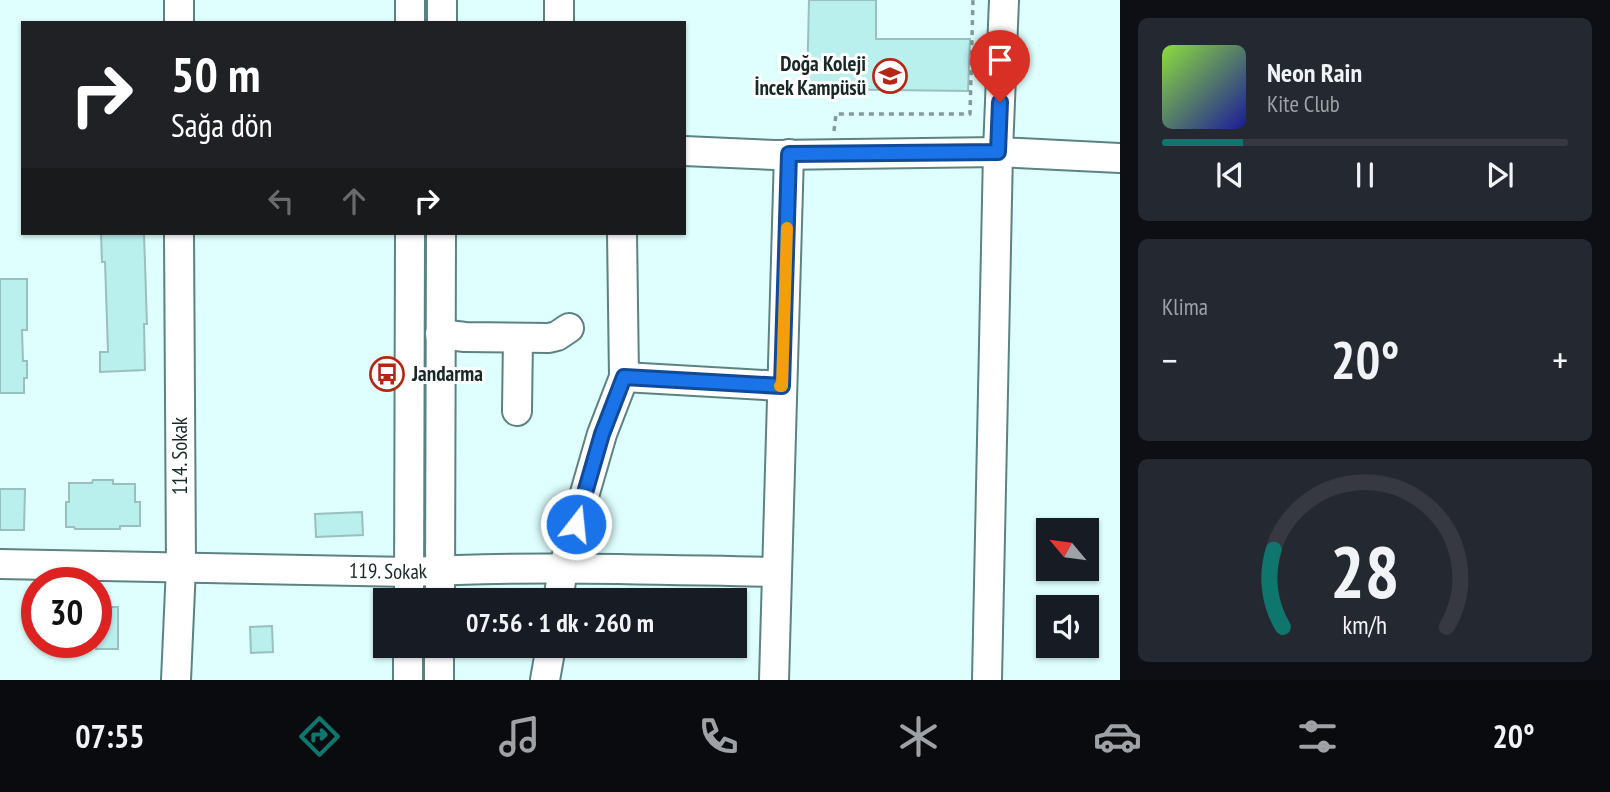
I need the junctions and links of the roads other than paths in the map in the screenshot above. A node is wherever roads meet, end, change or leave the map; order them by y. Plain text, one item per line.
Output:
1 (179, 0) edge
2 (410, 0) edge
3 (442, 0) edge
4 (559, 0) edge
5 (1004, 0) edge
6 (179, 21) edge
7 (410, 21) edge
8 (442, 21) edge
9 (559, 21) edge
10 (686, 151) edge
11 (998, 152) junction
12 (789, 154) junction
13 (1120, 158) edge
14 (179, 235) edge
15 (410, 235) edge
16 (440, 235) edge
17 (622, 235) edge
18 (569, 328) dead end
19 (440, 334) junction
20 (518, 338) junction
21 (624, 377) junction
22 (782, 386) junction
23 (517, 411) dead end
24 (0, 564) edge
25 (181, 567) junction
26 (564, 569) junction
27 (440, 570) junction
28 (409, 572) junction
29 (777, 572) junction
30 (409, 588) edge
31 (440, 588) edge
32 (560, 588) edge
33 (408, 658) edge
34 (439, 658) edge
35 (549, 658) edge
36 (176, 680) edge
37 (408, 680) edge
38 (439, 680) edge
39 (545, 680) edge
40 (775, 680) edge
41 (986, 680) edge

1 - 6 street
2 - 7 street
3 - 8 street
4 - 9 street
5 - 11 street
10 - 12 street
11 - 12 street
11 - 13 street
11 - 41 street
12 - 22 street
14 - 25 street, 114. Sokak
15 - 28 street
16 - 19 street
17 - 21 street
18 - 20 street
19 - 20 street
19 - 27 street
20 - 23 street
21 - 22 street
21 - 26 street
22 - 29 street
24 - 25 street, 119. Sokak
25 - 28 street, 119. Sokak
25 - 36 street, 114. Sokak
26 - 27 street, 119. Sokak
26 - 29 street, 119. Sokak
26 - 32 street
27 - 28 street, 119. Sokak
27 - 31 street
28 - 30 street
29 - 40 street
33 - 37 street
34 - 38 street
35 - 39 street

